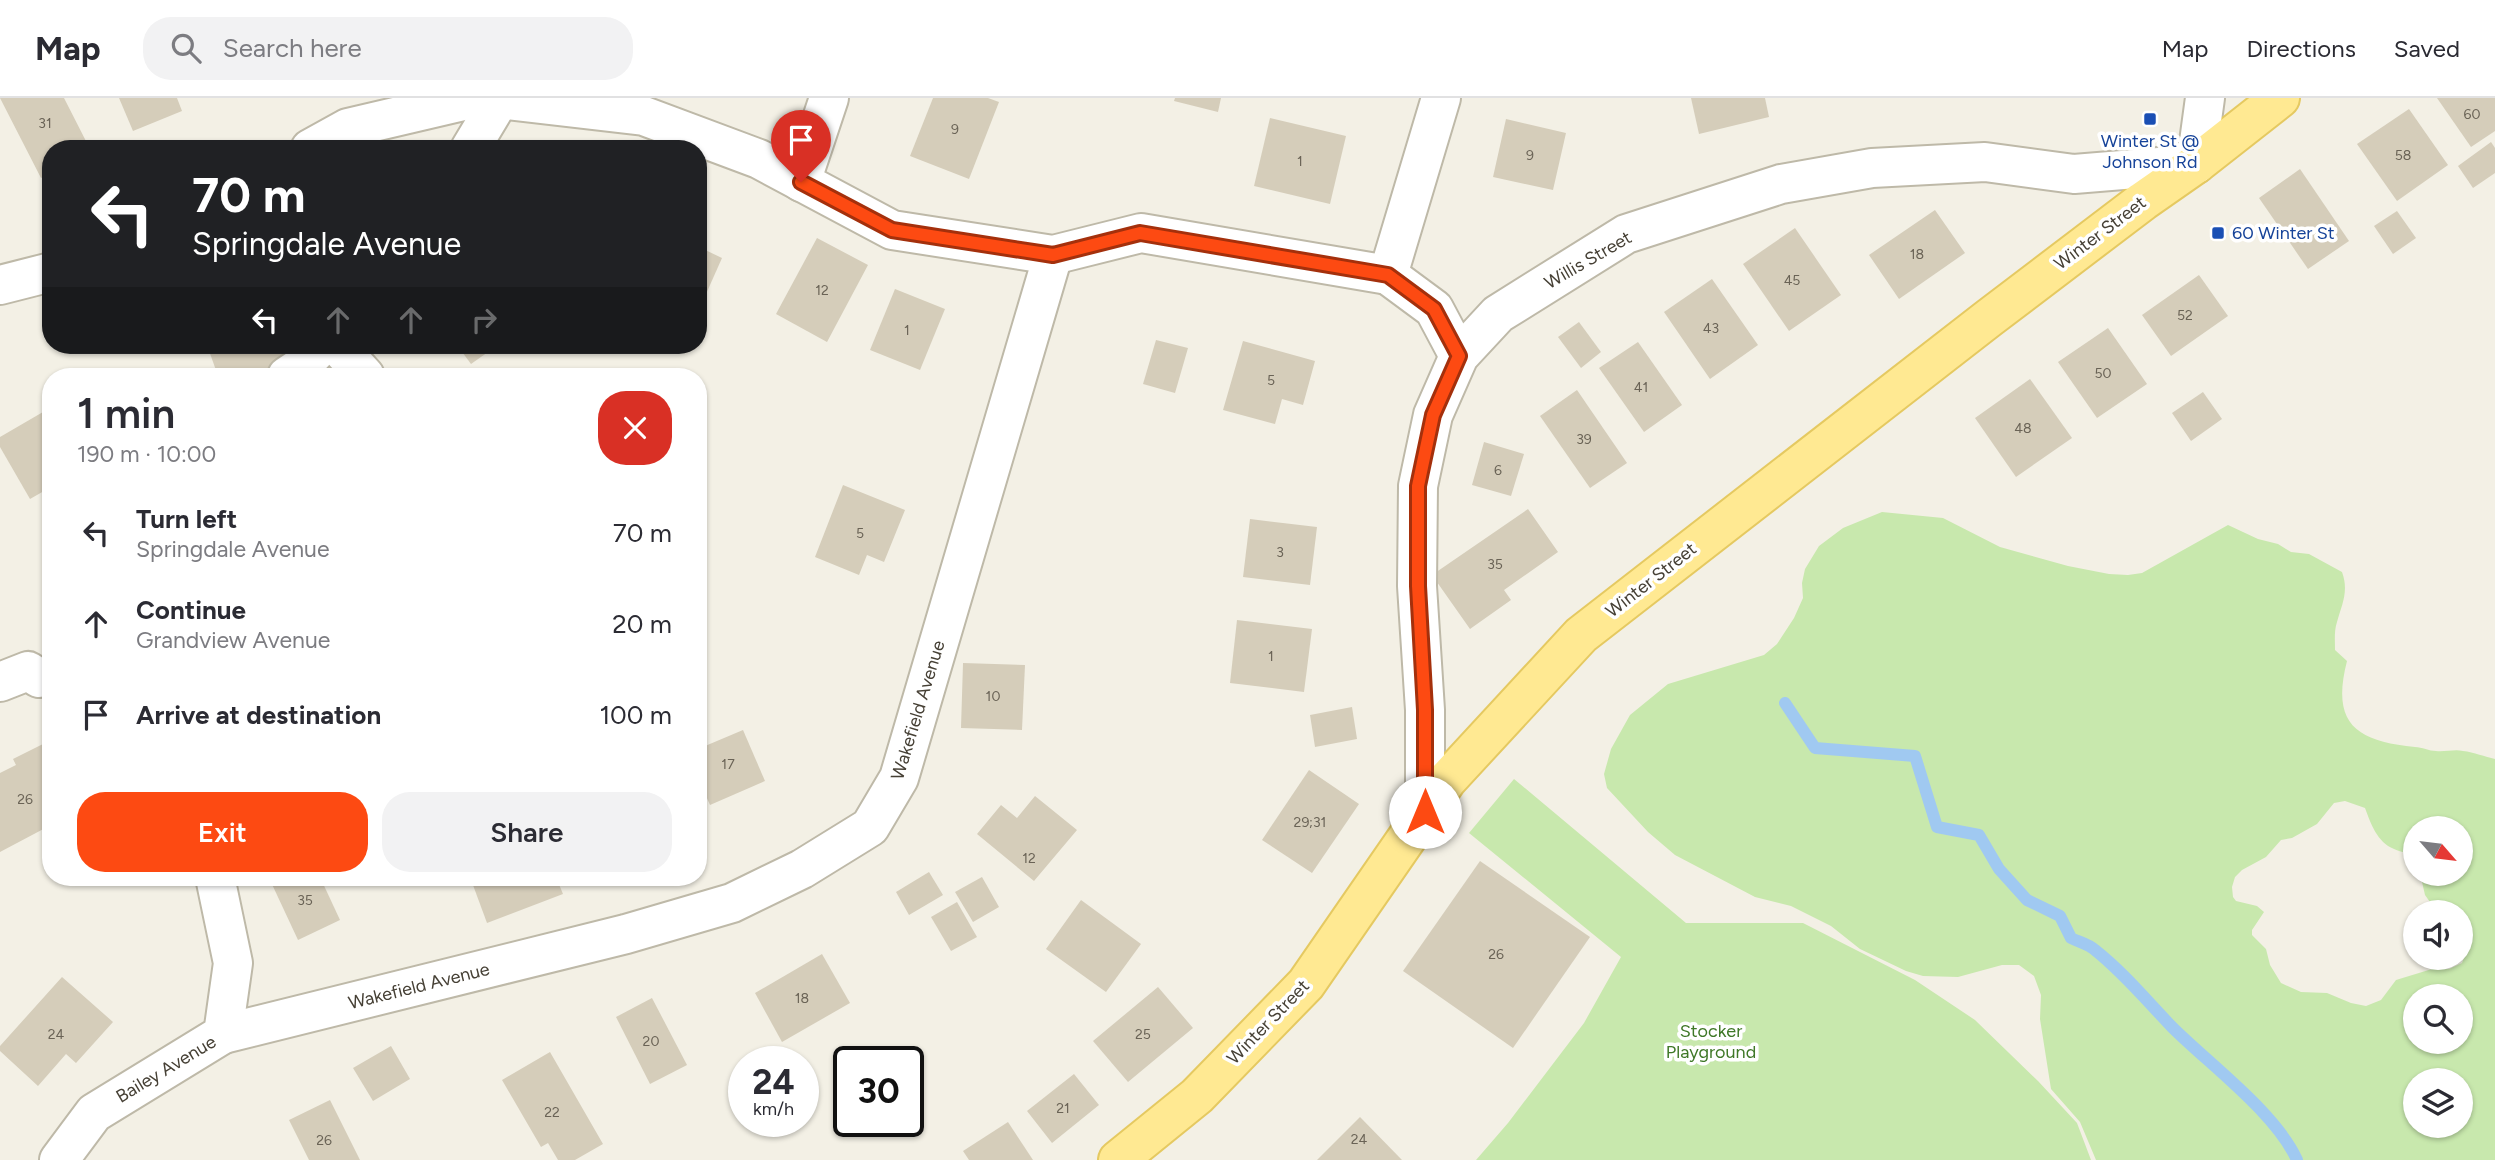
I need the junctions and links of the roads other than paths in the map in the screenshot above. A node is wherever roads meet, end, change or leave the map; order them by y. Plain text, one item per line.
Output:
1 (488, 98) edge
2 (829, 98) edge
3 (1441, 98) edge
4 (2205, 98) edge
5 (2280, 98) edge
6 (326, 140) edge
7 (473, 140) edge
8 (2196, 164) junction
9 (801, 182) junction
10 (1053, 255) junction
11 (42, 274) edge
12 (1388, 275) junction
13 (0, 285) edge
14 (313, 354) edge
15 (345, 354) edge
16 (1459, 356) junction
17 (299, 368) edge
18 (358, 368) edge
19 (42, 674) edge
20 (0, 682) edge
21 (1425, 812) junction
22 (217, 886) edge
23 (223, 1034) junction
24 (59, 1160) edge
25 (1118, 1160) edge

1 - 6 street
1 - 7 street
1 - 9 street
2 - 9 street
3 - 12 street
4 - 8 street
5 - 8 main road, Winter Street
8 - 16 street, Willis Street
8 - 21 main road, Winter Street
9 - 10 street
10 - 12 street
10 - 23 street, Wakefield Avenue
11 - 13 street
12 - 16 street
14 - 17 street
15 - 18 street
16 - 21 street, Willis Street
19 - 20 street
21 - 25 main road, Winter Street
22 - 23 street, Bailey Avenue
23 - 24 street, Bailey Avenue

